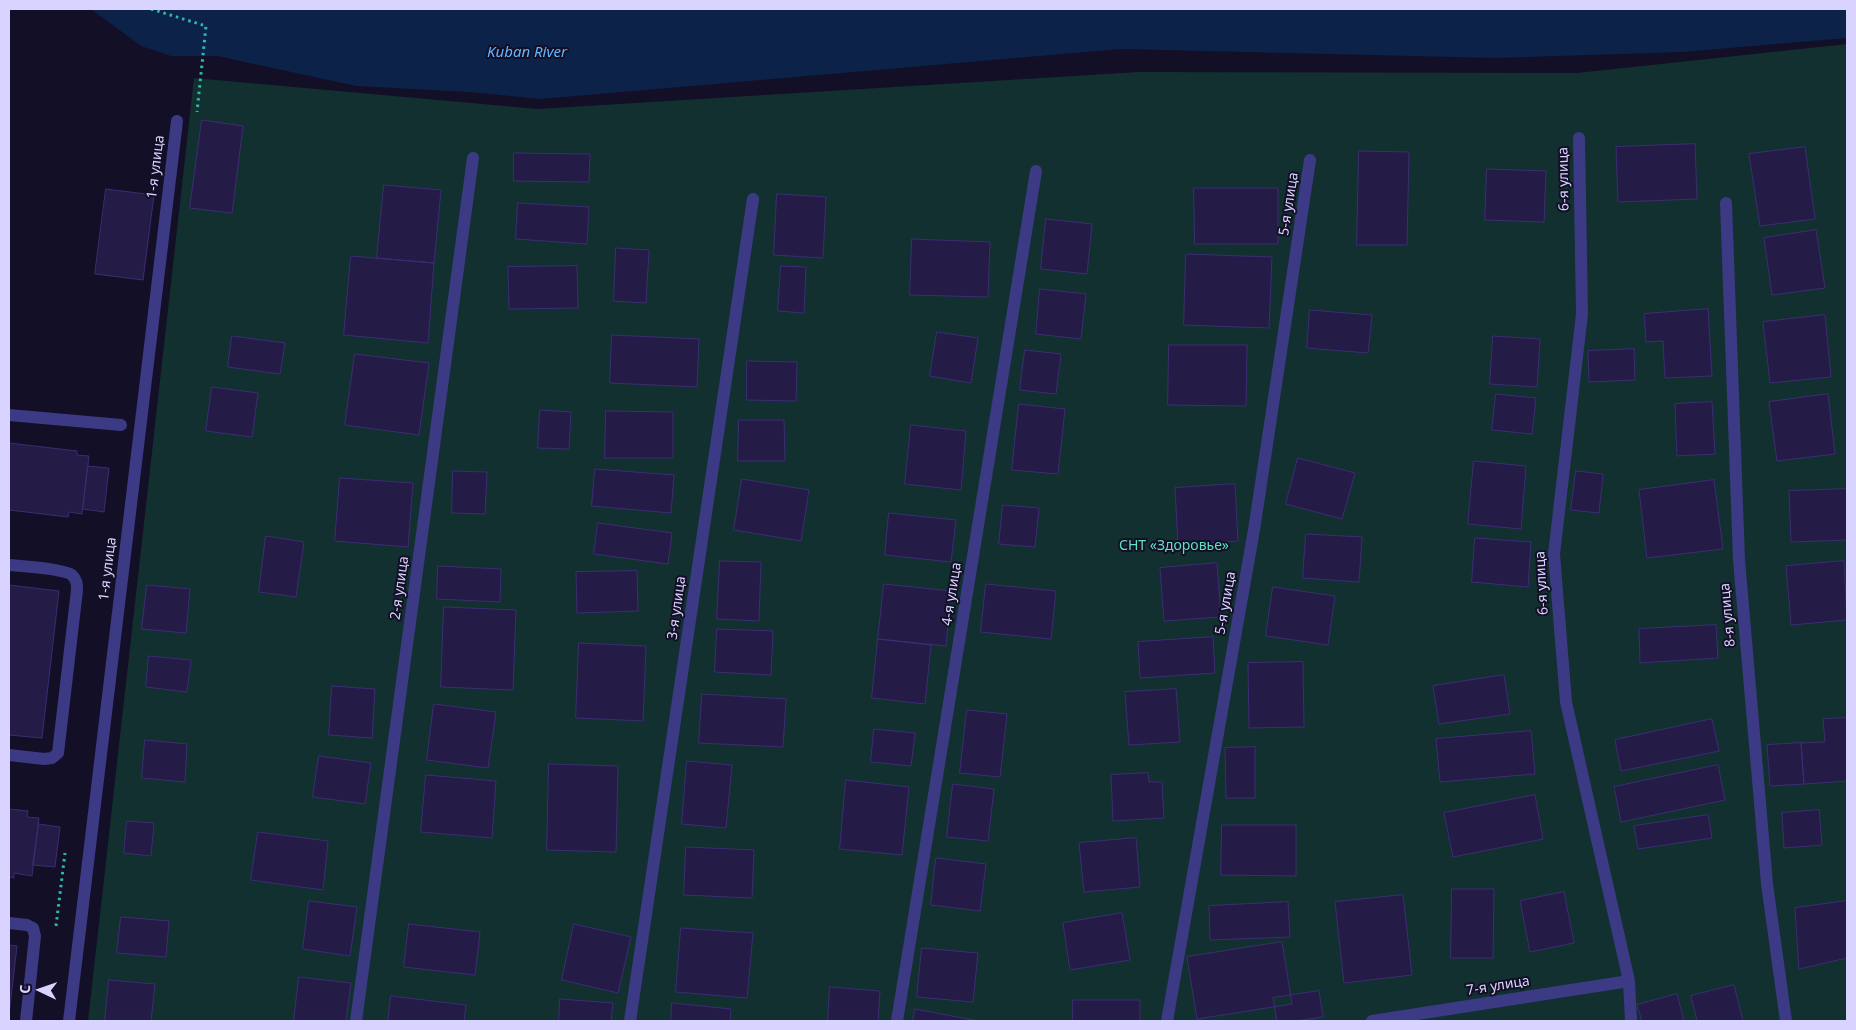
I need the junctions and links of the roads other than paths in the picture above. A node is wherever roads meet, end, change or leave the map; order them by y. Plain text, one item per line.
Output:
1 (177, 121) dead end
2 (1579, 138) dead end
3 (473, 158) dead end
4 (1310, 160) dead end
5 (1036, 171) dead end
6 (753, 199) dead end
7 (1726, 203) dead end
8 (9, 415) edge
9 (121, 425) dead end
10 (9, 565) edge
11 (9, 755) edge
12 (9, 923) edge
13 (1629, 981) junction
14 (26, 1021) edge
15 (69, 1021) edge
16 (356, 1021) edge
17 (630, 1021) edge
18 (897, 1021) edge
19 (1167, 1021) edge
20 (1372, 1021) edge
21 (1631, 1021) edge
22 (1786, 1021) edge

1 - 15 street, 1-я улица
2 - 13 street, 6-я улица
3 - 16 street, 2-я улица
4 - 19 street, 5-я улица
5 - 18 street, 4-я улица
6 - 17 street, 3-я улица
7 - 22 street, 8-я улица
8 - 9 street
10 - 11 street
12 - 14 street
13 - 20 street, 7-я улица
13 - 21 street, 6-я улица

